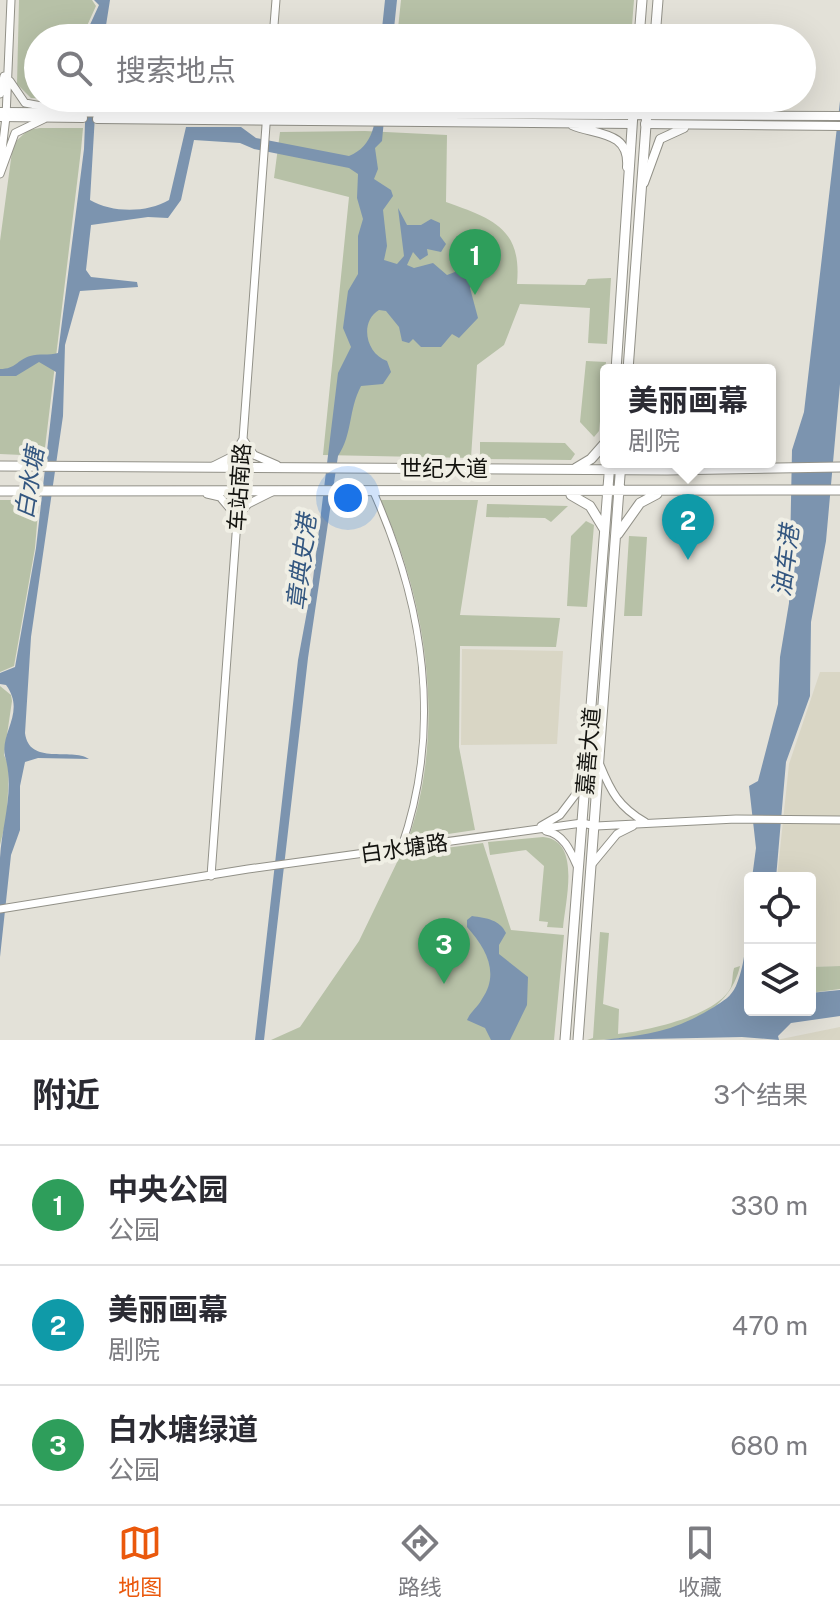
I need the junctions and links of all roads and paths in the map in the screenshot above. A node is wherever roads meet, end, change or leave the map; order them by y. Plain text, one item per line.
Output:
1 (11, 0) edge
2 (276, 0) edge
3 (642, 0) edge
4 (658, 0) edge
5 (274, 24) edge
6 (640, 24) edge
7 (656, 24) edge
8 (9, 63) junction
9 (8, 78) junction
10 (0, 94) edge
11 (24, 102) edge
12 (60, 112) edge
13 (267, 112) edge
14 (594, 112) edge
15 (633, 112) edge
16 (647, 112) edge
17 (685, 112) edge
18 (3, 114) edge
19 (585, 115) junction
20 (75, 116) junction
21 (840, 116) edge
22 (266, 118) junction
23 (393, 118) junction
24 (44, 119) junction
25 (633, 120) junction
26 (646, 120) junction
27 (702, 120) junction
28 (808, 121) junction
29 (568, 124) junction
30 (840, 126) edge
31 (0, 167) edge
32 (0, 174) edge
33 (629, 178) junction
34 (641, 191) junction
35 (616, 364) edge
36 (628, 364) edge
37 (243, 439) junction
38 (600, 449) edge
39 (0, 466) edge
40 (211, 467) junction
41 (241, 467) junction
42 (600, 467) edge
43 (840, 467) edge
44 (293, 468) junction
45 (610, 468) edge
46 (620, 468) edge
47 (644, 468) edge
48 (662, 468) edge
49 (574, 469) junction
50 (667, 470) junction
51 (840, 490) edge
52 (0, 491) edge
53 (188, 491) junction
54 (239, 491) junction
55 (274, 491) junction
56 (373, 491) junction
57 (564, 492) junction
58 (661, 492) junction
59 (614, 493) junction
60 (237, 517) junction
61 (605, 530) junction
62 (616, 537) junction
63 (600, 765) junction
64 (585, 781) junction
65 (840, 820) edge
66 (582, 823) junction
67 (647, 823) junction
68 (596, 826) junction
69 (536, 829) junction
70 (401, 848) junction
71 (593, 863) junction
72 (579, 869) junction
73 (211, 876) junction
74 (0, 909) edge
75 (566, 1036) edge
76 (579, 1037) edge

1 - 8 street
2 - 5 street
3 - 6 main road
4 - 7 main road
8 - 9 street
8 - 10 street
9 - 11 street
9 - 18 street
12 - 20 street
13 - 22 street, 车站南路
14 - 19 main road
15 - 25 main road
16 - 26 main road
17 - 27 main road
18 - 20 main road
18 - 24 main road
18 - 31 street
19 - 23 main road
19 - 25 main road
20 - 22 main road
20 - 24 main road
21 - 28 main road
22 - 23 main road
22 - 37 street, 车站南路
23 - 29 main road
24 - 32 street
25 - 26 main road
25 - 29 main road
25 - 33 main road
26 - 27 main road
26 - 34 main road
27 - 28 main road
27 - 34 main road
28 - 30 main road
29 - 33 main road
33 - 35 main road
34 - 36 main road
37 - 40 street
37 - 41 street, 车站南路
37 - 44 street
38 - 49 main road
39 - 40 main road, 世纪大道
40 - 41 main road, 世纪大道
41 - 44 main road, 世纪大道
41 - 54 street, 车站南路
42 - 49 main road, 世纪大道
43 - 50 main road, 世纪大道
44 - 49 main road, 世纪大道
45 - 59 main road, 嘉善大道
46 - 59 main road, 嘉善大道
47 - 50 main road, 世纪大道
48 - 50 main road
51 - 58 main road, 世纪大道
52 - 53 main road, 世纪大道
53 - 54 main road, 世纪大道
53 - 60 street
54 - 55 main road, 世纪大道
54 - 60 street, 车站南路
55 - 56 main road, 世纪大道
55 - 60 street
56 - 57 main road, 世纪大道
56 - 70 street
57 - 59 main road, 世纪大道
57 - 61 main road
58 - 59 main road, 世纪大道
58 - 62 main road
59 - 61 main road, 嘉善大道
59 - 62 main road, 嘉善大道
60 - 73 street, 车站南路
61 - 64 main road, 嘉善大道
62 - 63 main road, 嘉善大道
63 - 67 street
63 - 68 main road, 嘉善大道
64 - 66 main road, 嘉善大道
64 - 69 street
65 - 67 street, 白水塘路
66 - 68 street, 白水塘路
66 - 69 street, 白水塘路
66 - 72 main road, 嘉善大道
67 - 68 street, 白水塘路
67 - 71 street
68 - 71 main road, 嘉善大道
69 - 70 street, 白水塘路
69 - 72 street
70 - 73 street, 白水塘路
71 - 76 main road, 嘉善大道
72 - 75 main road, 嘉善大道
73 - 74 street, 白水塘路

